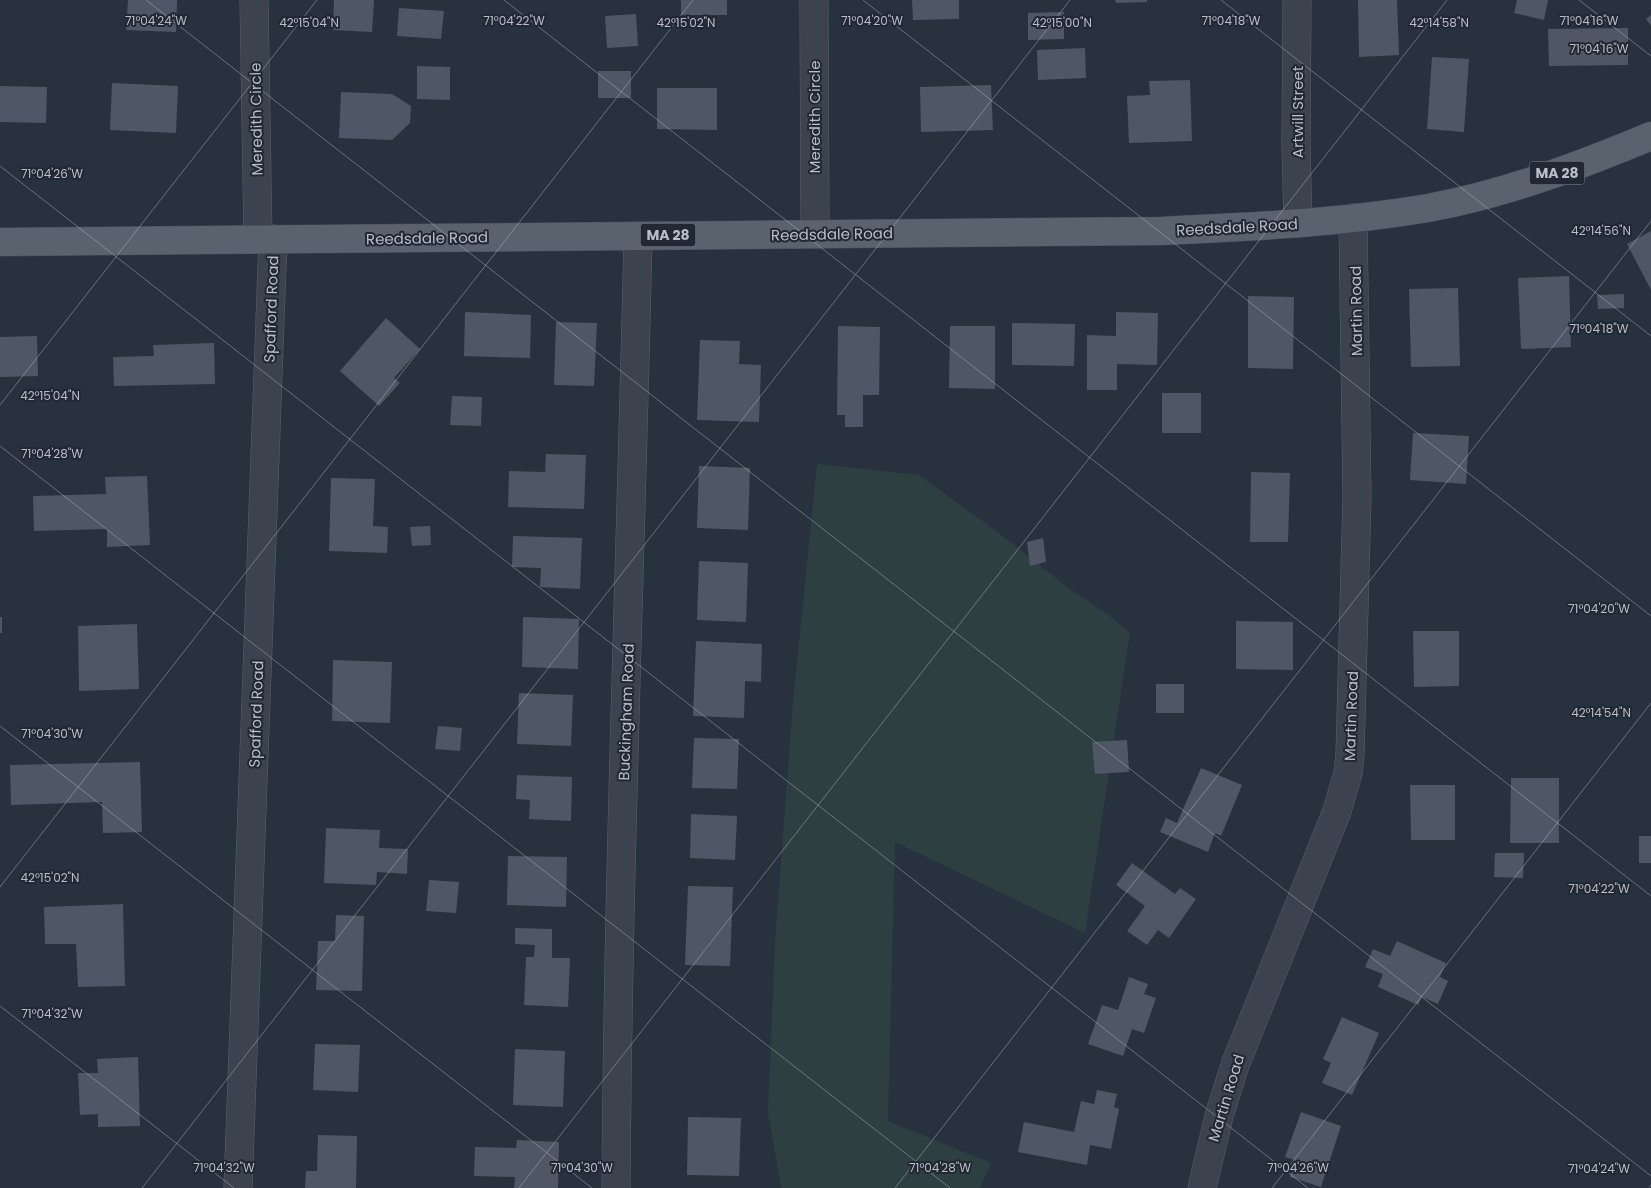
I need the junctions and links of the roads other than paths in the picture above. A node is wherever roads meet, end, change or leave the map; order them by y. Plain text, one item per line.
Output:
1 (254, 0) edge
2 (814, 0) edge
3 (1297, 0) edge
4 (1651, 136) edge
5 (1353, 218) junction
6 (1298, 224) junction
7 (815, 234) junction
8 (638, 236) junction
9 (265, 239) junction
10 (0, 242) edge
11 (238, 1188) edge
12 (616, 1188) edge
13 (1202, 1188) edge

1 - 9 street, Meredith Circle
2 - 7 street, Meredith Circle
3 - 6 street, Artwill Street
4 - 5 main road, Reedsdale Road / MA 28
5 - 6 main road, Reedsdale Road / MA 28
5 - 13 street, Martin Road
6 - 7 main road, Reedsdale Road / MA 28
7 - 8 main road, Reedsdale Road / MA 28
8 - 9 main road, Reedsdale Road / MA 28
8 - 12 street, Buckingham Road
9 - 10 main road, Reedsdale Road / MA 28
9 - 11 street, Spafford Road

